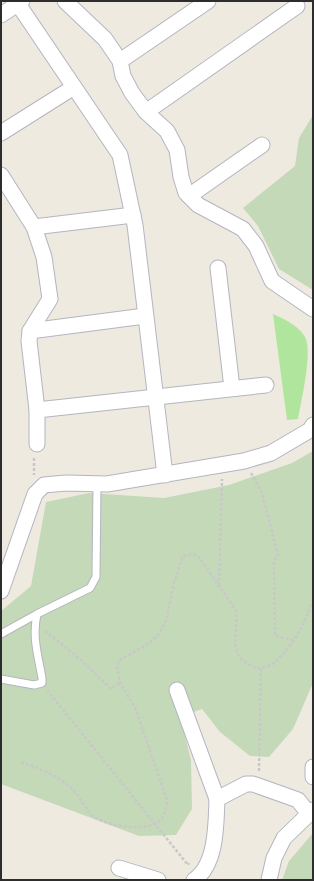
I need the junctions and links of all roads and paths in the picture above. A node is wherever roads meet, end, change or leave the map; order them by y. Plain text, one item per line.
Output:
1 (65, 1) edge
2 (207, 1) edge
3 (20, 2) edge
4 (296, 6) dead end
5 (1, 15) edge
6 (120, 61) junction
7 (74, 87) junction
8 (146, 112) junction
9 (1, 133) edge
10 (262, 145) dead end
11 (1, 175) edge
12 (189, 196) junction
13 (133, 215) junction
14 (34, 228) junction
15 (218, 268) dead end
16 (313, 309) edge
17 (145, 316) junction
18 (30, 331) junction
19 (266, 385) dead end
20 (232, 388) junction
21 (155, 398) junction
22 (37, 410) junction
23 (313, 425) edge
24 (37, 444) joint
25 (244, 461) junction
26 (222, 465) junction
27 (165, 475) junction
28 (97, 485) junction
29 (41, 488) junction
30 (219, 587) dead end
31 (1, 591) edge
32 (37, 614) junction
33 (35, 624) junction
34 (1, 634) edge
35 (293, 640) dead end
36 (261, 668) dead end
37 (1, 679) edge
38 (42, 683) junction
39 (120, 683) dead end
40 (177, 690) dead end
41 (313, 767) edge
42 (313, 777) edge
43 (259, 786) junction
44 (217, 799) junction
45 (311, 812) edge
46 (193, 859) dead end
47 (119, 868) dead end
48 (158, 880) edge
49 (194, 880) edge
50 (269, 880) edge

1 - 6 street
2 - 6 street
3 - 5 street
3 - 7 street
4 - 8 street
6 - 8 street
7 - 9 street
7 - 13 street
8 - 12 street
10 - 12 street
11 - 14 street
12 - 16 street
13 - 14 street
13 - 17 street
14 - 18 street
15 - 20 street
17 - 18 street
17 - 21 street
18 - 22 street
19 - 20 street
20 - 21 street
21 - 22 street
21 - 27 street
22 - 24 street
23 - 25 street
24 - 29 path
25 - 26 street
25 - 35 path
26 - 27 street
26 - 30 path
27 - 28 street
28 - 29 street
28 - 32 lane
29 - 31 street
32 - 33 lane
32 - 34 lane
33 - 38 lane
33 - 39 path
36 - 43 path
37 - 38 lane
38 - 46 path
40 - 44 street
41 - 42 street
43 - 44 street
43 - 45 street
44 - 49 street
45 - 50 street
47 - 48 street

